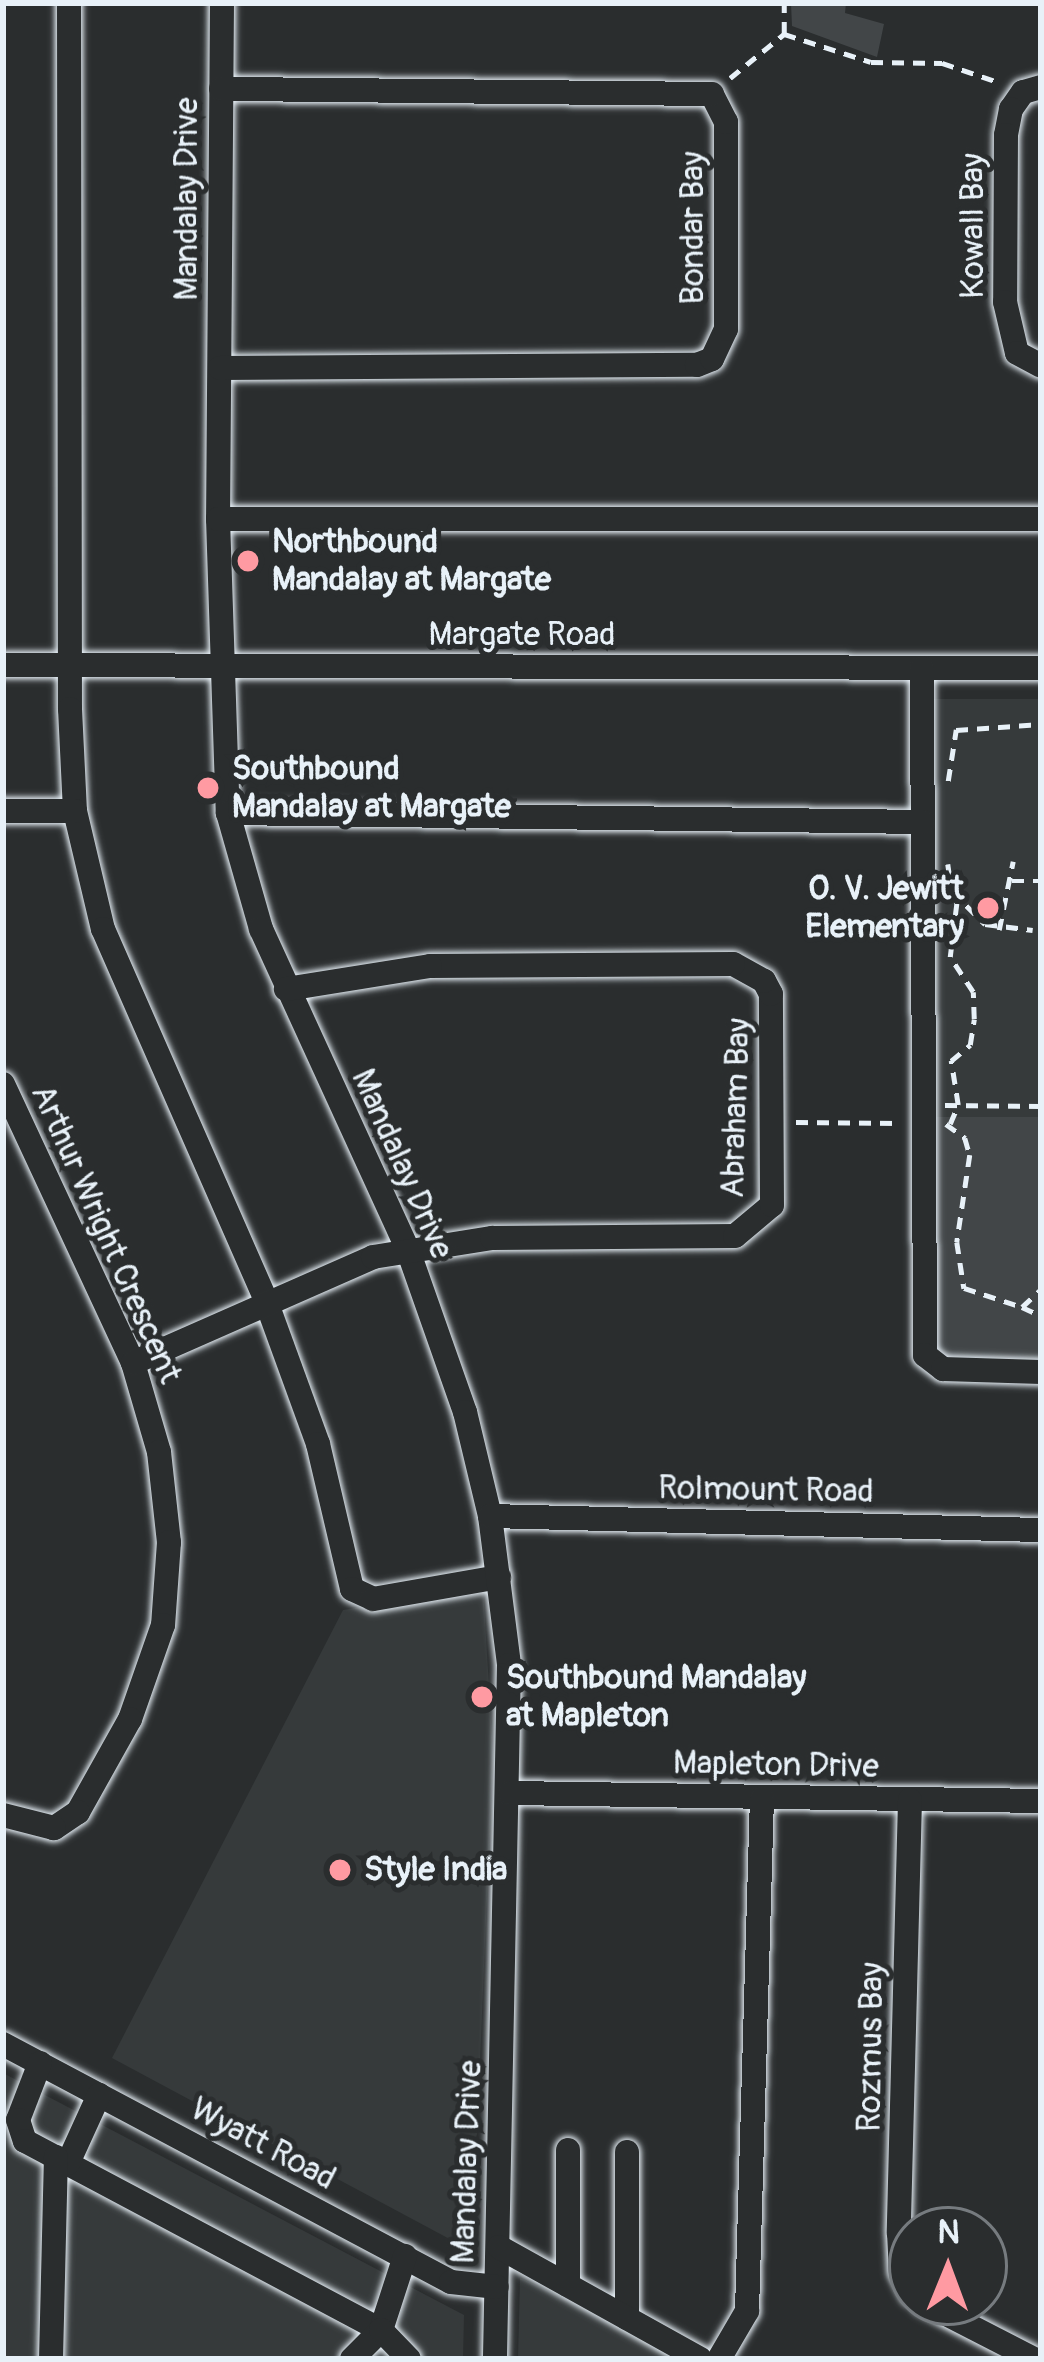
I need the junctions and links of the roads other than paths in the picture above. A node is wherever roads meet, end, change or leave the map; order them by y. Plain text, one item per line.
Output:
1 (69, 3) edge
2 (222, 3) edge
3 (221, 88) junction
4 (1032, 90) edge
5 (1041, 366) edge
6 (220, 368) junction
7 (218, 519) junction
8 (1041, 519) edge
9 (3, 665) edge
10 (68, 666) junction
11 (220, 668) junction
12 (922, 668) junction
13 (1041, 668) edge
14 (3, 812) edge
15 (75, 812) junction
16 (228, 813) junction
17 (922, 822) junction
18 (286, 988) junction
19 (3, 1084) edge
20 (409, 1253) junction
21 (266, 1301) junction
22 (134, 1363) junction
23 (1041, 1372) edge
24 (490, 1516) junction
25 (1041, 1529) edge
26 (499, 1576) junction
27 (510, 1793) junction
28 (762, 1798) junction
29 (910, 1800) junction
30 (1041, 1801) edge
31 (3, 1815) edge
32 (3, 2044) edge
33 (40, 2063) junction
34 (100, 2096) junction
35 (568, 2150) dead end
36 (627, 2152) dead end
37 (62, 2160) junction
38 (900, 2206) edge
39 (499, 2246) junction
40 (405, 2256) junction
41 (568, 2285) junction
42 (497, 2287) junction
43 (627, 2318) junction
44 (970, 2326) edge
45 (382, 2330) junction
46 (51, 2359) edge
47 (352, 2359) edge
48 (409, 2359) edge
49 (495, 2359) edge
50 (700, 2359) edge
51 (719, 2359) edge
52 (1034, 2359) edge

1 - 10 street
2 - 3 street, Mandalay Drive
3 - 6 street, Mandalay Drive
3 - 6 street, Bondar Bay
4 - 5 street, Kowall Bay
6 - 7 street, Mandalay Drive
7 - 8 street
7 - 11 street, Mandalay Drive
9 - 10 street, Margate Road
10 - 11 street, Margate Road
10 - 15 street
11 - 12 street, Margate Road
11 - 16 street, Mandalay Drive
12 - 13 street, Margate Road
12 - 17 street
14 - 15 street
15 - 21 street
16 - 17 street
16 - 18 street, Mandalay Drive
17 - 23 street
18 - 20 street, Mandalay Drive
18 - 20 street, Abraham Bay
19 - 22 street, Arthur Wright Crescent
20 - 21 street, Abraham Bay
20 - 24 street, Mandalay Drive
21 - 22 street, Abraham Bay
21 - 26 street
22 - 31 street, Arthur Wright Crescent
24 - 25 street, Rolmount Road
24 - 26 street, Mandalay Drive
26 - 27 street, Mandalay Drive
27 - 28 street, Mapleton Drive
27 - 39 street, Mandalay Drive
28 - 29 street, Mapleton Drive
28 - 51 street
29 - 30 street, Mapleton Drive
29 - 38 street, Rozmus Bay
32 - 33 street, Wyatt Road
33 - 34 street, Wyatt Road
33 - 37 street
34 - 37 street
34 - 40 street, Wyatt Road
35 - 41 street
36 - 43 street
37 - 45 street
37 - 46 street
39 - 41 street
39 - 42 street, Mandalay Drive
40 - 42 street, Wyatt Road
40 - 45 street
41 - 43 street
42 - 49 street, Mandalay Drive
43 - 50 street
44 - 52 street
45 - 47 street
45 - 48 street

